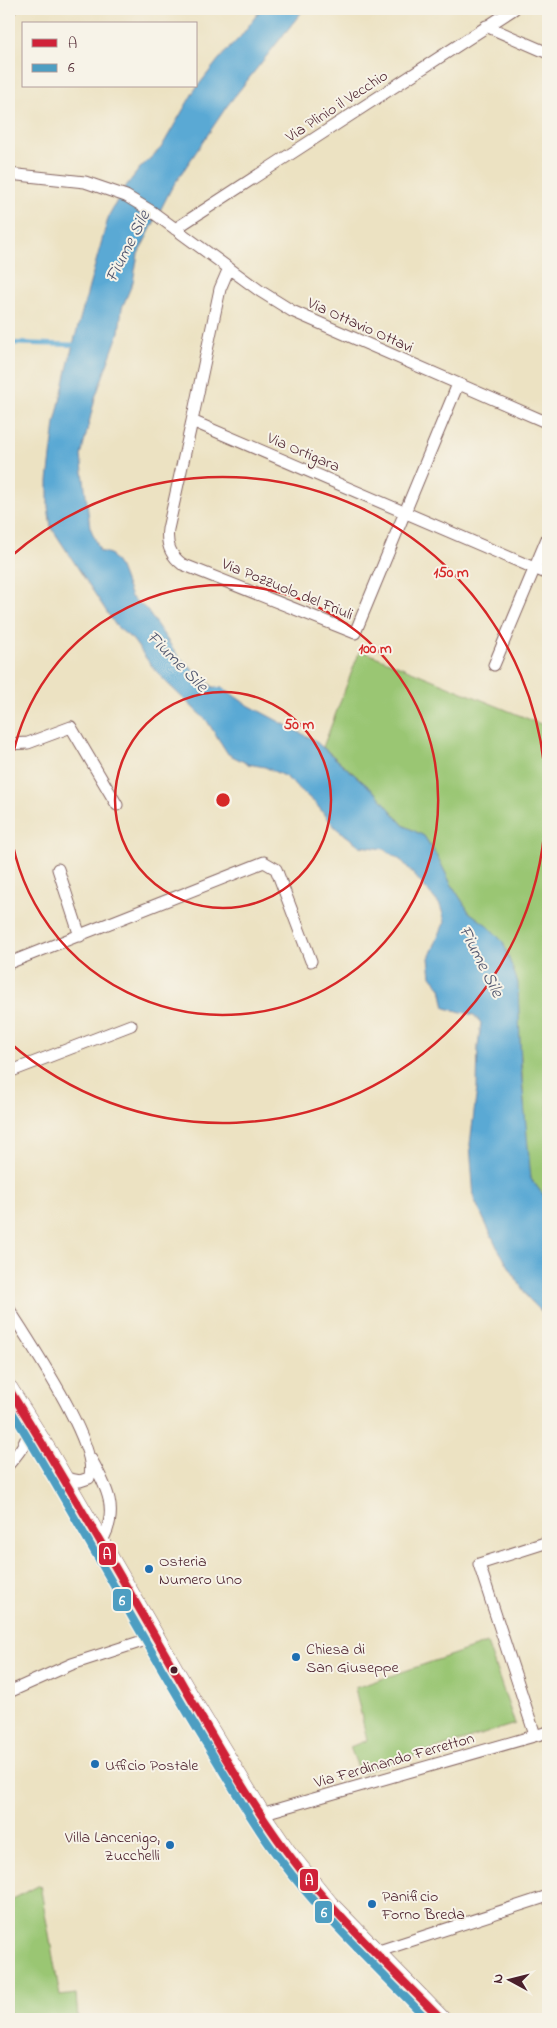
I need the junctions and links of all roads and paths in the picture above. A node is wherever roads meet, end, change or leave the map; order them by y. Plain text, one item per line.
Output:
1 (514, 9) edge
2 (486, 26) junction
3 (548, 53) edge
4 (9, 174) edge
5 (175, 229) junction
6 (229, 268) junction
7 (458, 384) junction
8 (192, 421) junction
9 (548, 423) edge
10 (406, 512) junction
11 (548, 536) edge
12 (536, 568) junction
13 (548, 574) edge
14 (494, 665) dead end
15 (9, 744) edge
16 (117, 805) dead end
17 (58, 869) dead end
18 (80, 936) junction
19 (311, 961) dead end
20 (9, 963) edge
21 (132, 1025) dead end
22 (9, 1072) edge
23 (9, 1309) edge
24 (9, 1389) edge
25 (27, 1418) junction
26 (89, 1455) junction
27 (9, 1464) edge
28 (64, 1478) junction
29 (101, 1542) junction
30 (548, 1542) edge
31 (155, 1637) junction
32 (9, 1692) edge
33 (548, 1732) edge
34 (535, 1735) junction
35 (261, 1814) junction
36 (548, 1896) edge
37 (376, 1952) junction
38 (441, 2019) edge

1 - 2 street, Via Plinio il Vecchio
2 - 3 street
2 - 5 street, Via Plinio il Vecchio
4 - 5 street, Via Ottavio Ottavi
5 - 6 street, Via Ottavio Ottavi
6 - 7 street, Via Ottavio Ottavi
6 - 8 street
7 - 9 street, Via Ottavio Ottavi
7 - 10 street, Via Pozzuolo del Friuli
8 - 10 street, Via Ortigara
8 - 10 street, Via Pozzuolo del Friuli
10 - 12 street, Via Ortigara
11 - 12 street
12 - 13 street, Via Ortigara
12 - 14 street
15 - 16 street
17 - 18 street
18 - 19 street
18 - 20 street
21 - 22 street
23 - 26 street
24 - 25 main road
25 - 27 street
25 - 28 main road
26 - 28 street
26 - 29 street
28 - 29 main road
29 - 31 main road
30 - 34 street
31 - 32 street
31 - 35 main road
33 - 34 street, Via Ferdinando Ferretton
34 - 35 street, Via Ferdinando Ferretton
35 - 37 main road
36 - 37 street
37 - 38 main road

